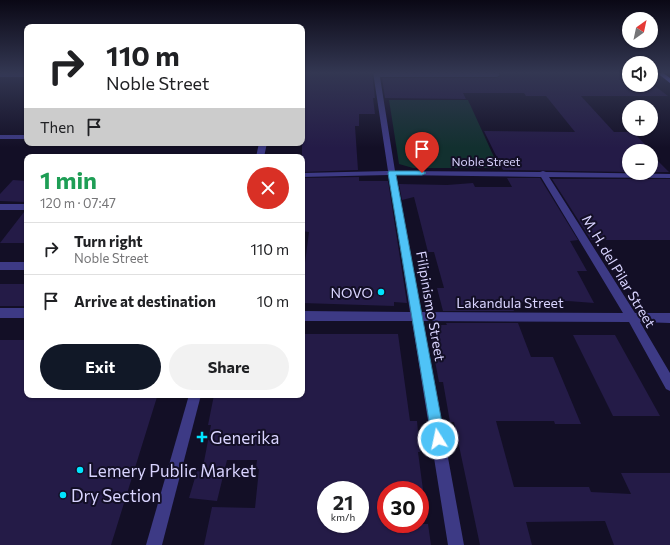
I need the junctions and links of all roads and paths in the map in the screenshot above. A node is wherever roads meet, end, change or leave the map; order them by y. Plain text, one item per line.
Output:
1 (380, 97) edge
2 (0, 137) edge
3 (24, 137) edge
4 (392, 173) junction
5 (543, 173) junction
6 (305, 175) edge
7 (670, 176) edge
8 (0, 207) edge
9 (24, 207) edge
10 (0, 266) edge
11 (24, 266) edge
12 (0, 313) edge
13 (24, 313) edge
14 (305, 316) edge
15 (418, 317) junction
16 (632, 318) junction
17 (670, 318) edge
18 (670, 385) edge
19 (194, 398) edge
20 (154, 545) edge
21 (456, 545) edge

1 - 4 street, Filipinismo Street
2 - 3 street
4 - 5 street, Noble Street
4 - 6 street, Noble Street
4 - 15 street, Filipinismo Street
5 - 7 street, Noble Street
5 - 16 street, M. H. del Pilar Street
8 - 9 street
10 - 11 street
12 - 13 street
14 - 15 street, Lakandula Street
15 - 16 street, Lakandula Street
15 - 21 street, Filipinismo Street
16 - 17 street, Lakandula Street
16 - 18 street, M. H. del Pilar Street
19 - 20 street

